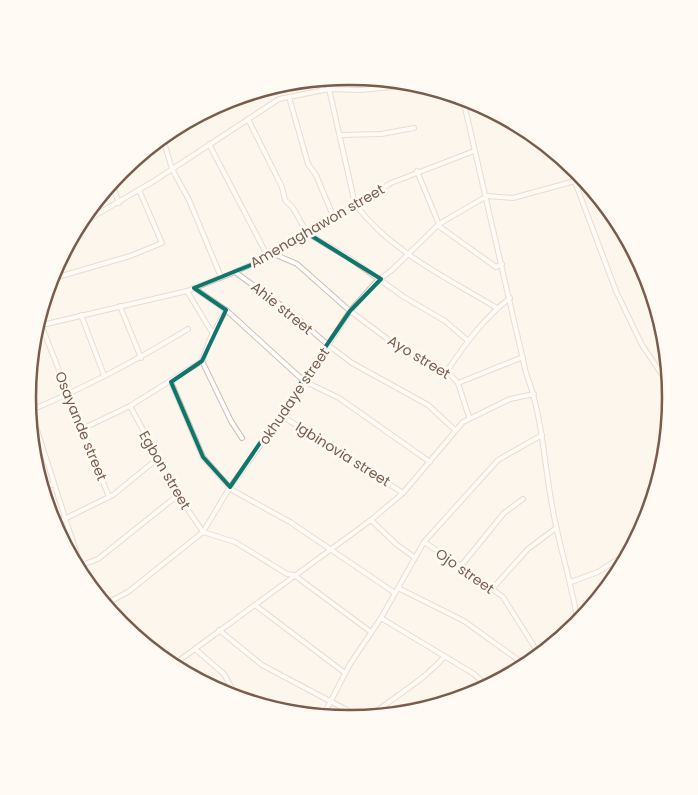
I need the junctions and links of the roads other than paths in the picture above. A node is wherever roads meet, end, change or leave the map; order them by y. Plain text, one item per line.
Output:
1 (321, 86) edge
2 (386, 87) edge
3 (329, 89) junction
4 (322, 90) junction
5 (289, 97) junction
6 (465, 107) edge
7 (248, 119) junction
8 (414, 128) dead end
9 (341, 135) junction
10 (209, 144) junction
11 (165, 145) edge
12 (474, 151) junction
13 (172, 169) junction
14 (417, 172) junction
15 (575, 181) joint
16 (140, 190) junction
17 (114, 191) edge
18 (487, 196) junction
19 (119, 203) junction
20 (355, 204) junction
21 (95, 216) edge
22 (334, 218) junction
23 (440, 224) junction
24 (307, 233) junction
25 (274, 254) junction
26 (408, 254) junction
27 (268, 257) junction
28 (502, 264) junction
29 (235, 272) junction
30 (61, 275) edge
31 (221, 277) junction
32 (381, 279) junction
33 (194, 288) junction
34 (187, 291) junction
35 (510, 298) junction
36 (120, 306) junction
37 (497, 308) junction
38 (226, 310) junction
39 (350, 311) junction
40 (82, 315) junction
41 (45, 325) edge
42 (188, 329) dead end
43 (44, 330) edge
44 (213, 334) junction
45 (467, 340) junction
46 (328, 345) junction
47 (523, 357) junction
48 (141, 358) junction
49 (202, 361) junction
50 (446, 371) junction
51 (661, 372) edge
52 (104, 375) junction
53 (304, 381) junction
54 (171, 382) junction
55 (458, 383) junction
56 (69, 394) junction
57 (534, 394) junction
58 (130, 406) junction
59 (36, 408) edge
60 (282, 416) junction
61 (469, 417) junction
62 (82, 429) junction
63 (455, 430) junction
64 (39, 435) edge
65 (542, 435) junction
66 (242, 438) dead end
67 (157, 459) junction
68 (430, 462) junction
69 (54, 484) junction
70 (49, 485) edge
71 (230, 487) junction
72 (403, 493) junction
73 (178, 495) junction
74 (109, 497) junction
75 (523, 499) dead end
76 (65, 520) junction
77 (371, 520) junction
78 (62, 521) edge
79 (556, 528) junction
80 (203, 532) junction
81 (424, 542) junction
82 (73, 544) edge
83 (331, 549) junction
84 (414, 557) junction
85 (616, 560) edge
86 (85, 564) edge
87 (461, 566) junction
88 (294, 575) junction
89 (571, 582) junction
90 (398, 588) junction
91 (493, 588) junction
92 (395, 593) junction
93 (111, 601) edge
94 (255, 605) junction
95 (576, 612) edge
96 (381, 618) junction
97 (219, 630) junction
98 (371, 632) junction
99 (195, 649) junction
100 (536, 649) edge
101 (444, 657) junction
102 (179, 660) edge
103 (519, 660) edge
104 (345, 672) junction
105 (481, 681) edge
106 (231, 687) edge
107 (331, 702) junction
108 (380, 709) edge
109 (326, 710) edge
110 (346, 710) edge

1 - 4 street
2 - 3 street
3 - 4 street
3 - 9 street
4 - 5 street
5 - 7 street
5 - 22 street
6 - 12 street
7 - 10 street
7 - 24 street
8 - 9 street
9 - 20 street
10 - 13 street
10 - 27 street
11 - 13 street
12 - 14 street, Amenaghawon street
12 - 18 street
13 - 16 street
13 - 31 street
14 - 20 street, Amenaghawon street
14 - 23 street
15 - 18 street
15 - 51 street
16 - 19 street
16 - 30 street
17 - 19 street
18 - 23 street, okhudaye street
18 - 28 street
19 - 21 street
20 - 22 street, Amenaghawon street
20 - 26 street
22 - 24 street, Amenaghawon street
23 - 26 street, okhudaye street
23 - 28 street
24 - 25 street, Amenaghawon street
24 - 32 street
25 - 27 street, Amenaghawon street
25 - 39 street, Ayo street
26 - 32 street, okhudaye street
26 - 37 street
27 - 29 street, Amenaghawon street
28 - 35 street
29 - 31 street, Amenaghawon street
29 - 46 street, Ahie street
31 - 33 street, Amenaghawon street
32 - 39 street, okhudaye street
32 - 45 street
33 - 34 street, Amenaghawon street
33 - 38 street
34 - 36 street, Amenaghawon street
34 - 44 street
35 - 37 street
35 - 47 street
36 - 40 street, Amenaghawon street
36 - 48 street
37 - 45 street
38 - 44 street
38 - 53 street
39 - 46 street, okhudaye street
39 - 50 street, Ayo street
40 - 41 street, Amenaghawon street
40 - 52 street
42 - 48 street
43 - 56 street, Osayande street
44 - 49 street
45 - 50 street
46 - 53 street, okhudaye street
46 - 63 street, Ahie street
47 - 55 street
47 - 57 street
48 - 52 street
49 - 54 street
49 - 66 street
50 - 55 street, Ayo street
52 - 56 street
53 - 60 street, okhudaye street
53 - 68 street
54 - 58 street
54 - 71 street
55 - 61 street, Ayo street
56 - 59 street
56 - 62 street, Osayande street
57 - 61 street
57 - 65 street
58 - 62 street
58 - 67 street, Egbon street
60 - 71 street, okhudaye street
60 - 72 street, Igbinovia street
61 - 63 street
62 - 74 street, Osayande street
63 - 68 street
64 - 69 street
65 - 79 street
65 - 81 street
67 - 73 street, Egbon street
67 - 74 street
68 - 72 street
69 - 70 street
69 - 76 street
71 - 80 street, okhudaye street
71 - 83 street
72 - 77 street
73 - 80 street, Egbon street
73 - 86 street
74 - 76 street
75 - 87 street
76 - 78 street
76 - 82 street
77 - 83 street
77 - 84 street
79 - 89 street
79 - 91 street
80 - 88 street
80 - 93 street, okhudaye street
81 - 84 street
81 - 87 street, Ojo street
83 - 88 street
83 - 92 street
84 - 90 street
85 - 89 street
87 - 91 street, Ojo street
88 - 94 street
88 - 98 street
89 - 95 street
90 - 92 street
90 - 103 street
91 - 100 street, Ojo street
92 - 96 street
94 - 97 street
94 - 104 street
96 - 98 street
96 - 101 street
97 - 99 street
97 - 107 street
98 - 104 street
99 - 102 street
99 - 106 street
101 - 105 street
101 - 108 street
104 - 107 street
107 - 109 street
107 - 110 street

